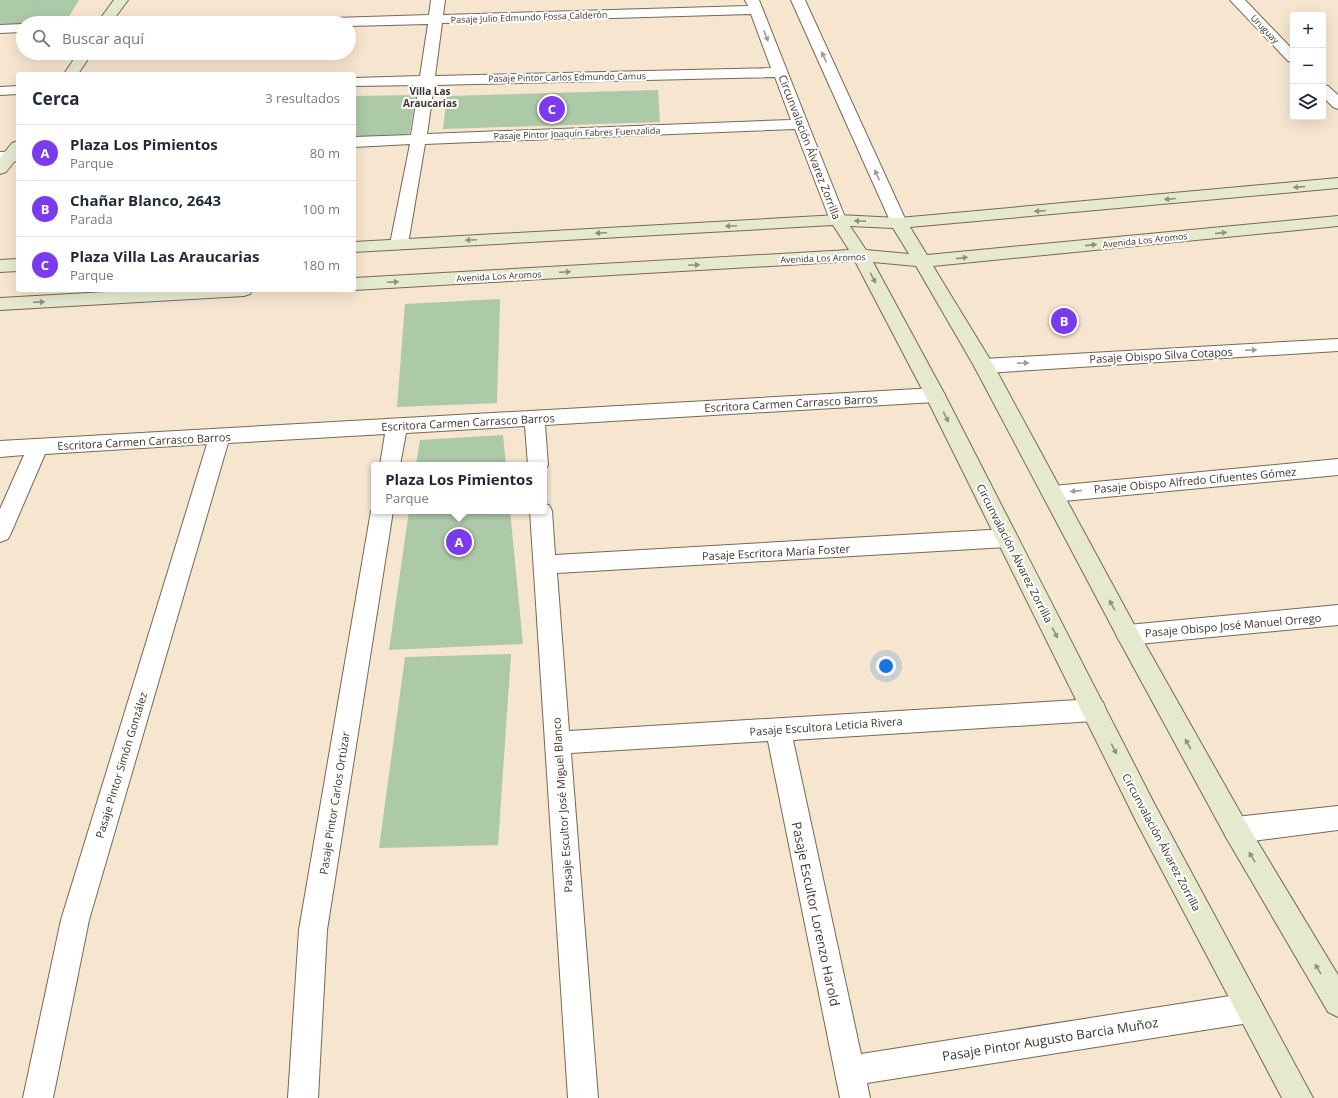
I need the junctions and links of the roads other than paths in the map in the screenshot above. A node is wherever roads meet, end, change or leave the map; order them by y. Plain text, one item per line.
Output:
1 (121, 0) edge
2 (438, 0) edge
3 (798, 0) edge
4 (1237, 0) edge
5 (754, 5) edge
6 (109, 16) edge
7 (435, 19) junction
8 (356, 21) edge
9 (16, 28) edge
10 (0, 29) edge
11 (1290, 55) edge
12 (80, 60) edge
13 (72, 72) edge
14 (780, 72) junction
15 (428, 80) junction
16 (356, 82) edge
17 (16, 90) edge
18 (0, 91) edge
19 (1326, 92) edge
20 (1338, 104) edge
21 (800, 124) junction
22 (418, 139) junction
23 (356, 142) edge
24 (12, 154) edge
25 (0, 169) edge
26 (1338, 184) edge
27 (838, 220) junction
28 (1338, 221) edge
29 (899, 223) junction
30 (399, 244) junction
31 (356, 247) edge
32 (861, 255) junction
33 (923, 261) junction
34 (16, 265) edge
35 (0, 266) edge
36 (356, 284) edge
37 (209, 292) edge
38 (0, 304) edge
39 (1338, 345) edge
40 (984, 366) junction
41 (935, 395) junction
42 (534, 418) junction
43 (397, 426) junction
44 (220, 436) junction
45 (38, 447) junction
46 (0, 449) edge
47 (391, 462) edge
48 (538, 462) edge
49 (1338, 467) edge
50 (1053, 494) junction
51 (382, 514) edge
52 (541, 514) edge
53 (0, 533) edge
54 (1007, 538) junction
55 (545, 565) junction
56 (1338, 615) edge
57 (1128, 635) junction
58 (1094, 710) junction
59 (778, 729) junction
60 (557, 743) junction
61 (1338, 818) edge
62 (1236, 830) junction
63 (1338, 1002) edge
64 (1249, 1008) junction
65 (852, 1084) edge
66 (38, 1098) edge
67 (303, 1098) edge
68 (583, 1098) edge
69 (1298, 1098) edge

1 - 6 main road
2 - 7 street
29 -> 3 street
4 - 11 street, Uruguay
5 - 7 street, Pasaje Julio Edmundo Fossa Calderón
5 -> 14 street, Circunvalación Álvarez Zorrilla
7 - 8 street, Pasaje Julio Edmundo Fossa Calderón
7 - 15 street
9 - 10 street
12 - 13 main road
14 - 15 street, Pasaje Pintor Carlos Edmundo Camus
14 - 21 street, Circunvalación Álvarez Zorrilla
15 - 16 street, Pasaje Pintor Carlos Edmundo Camus
15 - 22 street
17 - 18 street
19 - 20 street
21 - 22 street, Pasaje Pintor Joaquín Fabres Fuenzalida
21 - 27 street, Circunvalación Álvarez Zorrilla
22 - 23 street, Pasaje Pintor Joaquín Fabres Fuenzalida
22 - 30 street
24 - 25 main road
26 -> 29 main road
29 -> 27 main road
27 -> 30 main road
27 - 32 main road, Circunvalación Álvarez Zorrilla
33 -> 28 main road, Avenida Los Aromos
29 - 33 main road
30 - 31 main road
32 - 33 main road, Avenida Los Aromos
36 -> 32 main road, Avenida Los Aromos
32 -> 41 main road, Circunvalación Álvarez Zorrilla
33 - 40 main road
34 - 35 main road
38 -> 37 main road
40 -> 39 street, Pasaje Obispo Silva Cotapos
40 - 50 main road
41 - 42 street, Escritora Carmen Carrasco Barros
41 -> 54 main road, Circunvalación Álvarez Zorrilla
42 - 43 street, Escritora Carmen Carrasco Barros
42 - 48 street
43 - 44 street, Escritora Carmen Carrasco Barros
43 - 47 street
44 - 45 street, Escritora Carmen Carrasco Barros
44 - 66 street, Pasaje Pintor Simón González
45 - 46 street, Escritora Carmen Carrasco Barros
45 - 53 street
49 -> 50 street, Pasaje Obispo Alfredo Cifuentes Gómez
57 -> 50 main road
51 - 67 street, Pasaje Pintor Carlos Ortúzar
52 - 55 street, Pasaje Escultor José Miguel Blanco
54 - 55 street, Pasaje Escritora María Foster
54 -> 58 main road, Circunvalación Álvarez Zorrilla
55 - 60 street, Pasaje Escultor José Miguel Blanco
56 - 57 street, Pasaje Obispo José Manuel Orrego
62 -> 57 main road
58 - 59 street, Pasaje Escultora Leticia Rivera
58 -> 64 main road, Circunvalación Álvarez Zorrilla
59 - 60 street, Pasaje Escultora Leticia Rivera
59 - 65 street, Pasaje Escultor Lorenzo Harold
60 - 68 street, Pasaje Escultor José Miguel Blanco
61 - 62 street
63 -> 62 main road
64 - 65 street, Pasaje Pintor Augusto Barcia Muñoz
64 - 69 main road, Circunvalación Álvarez Zorrilla

